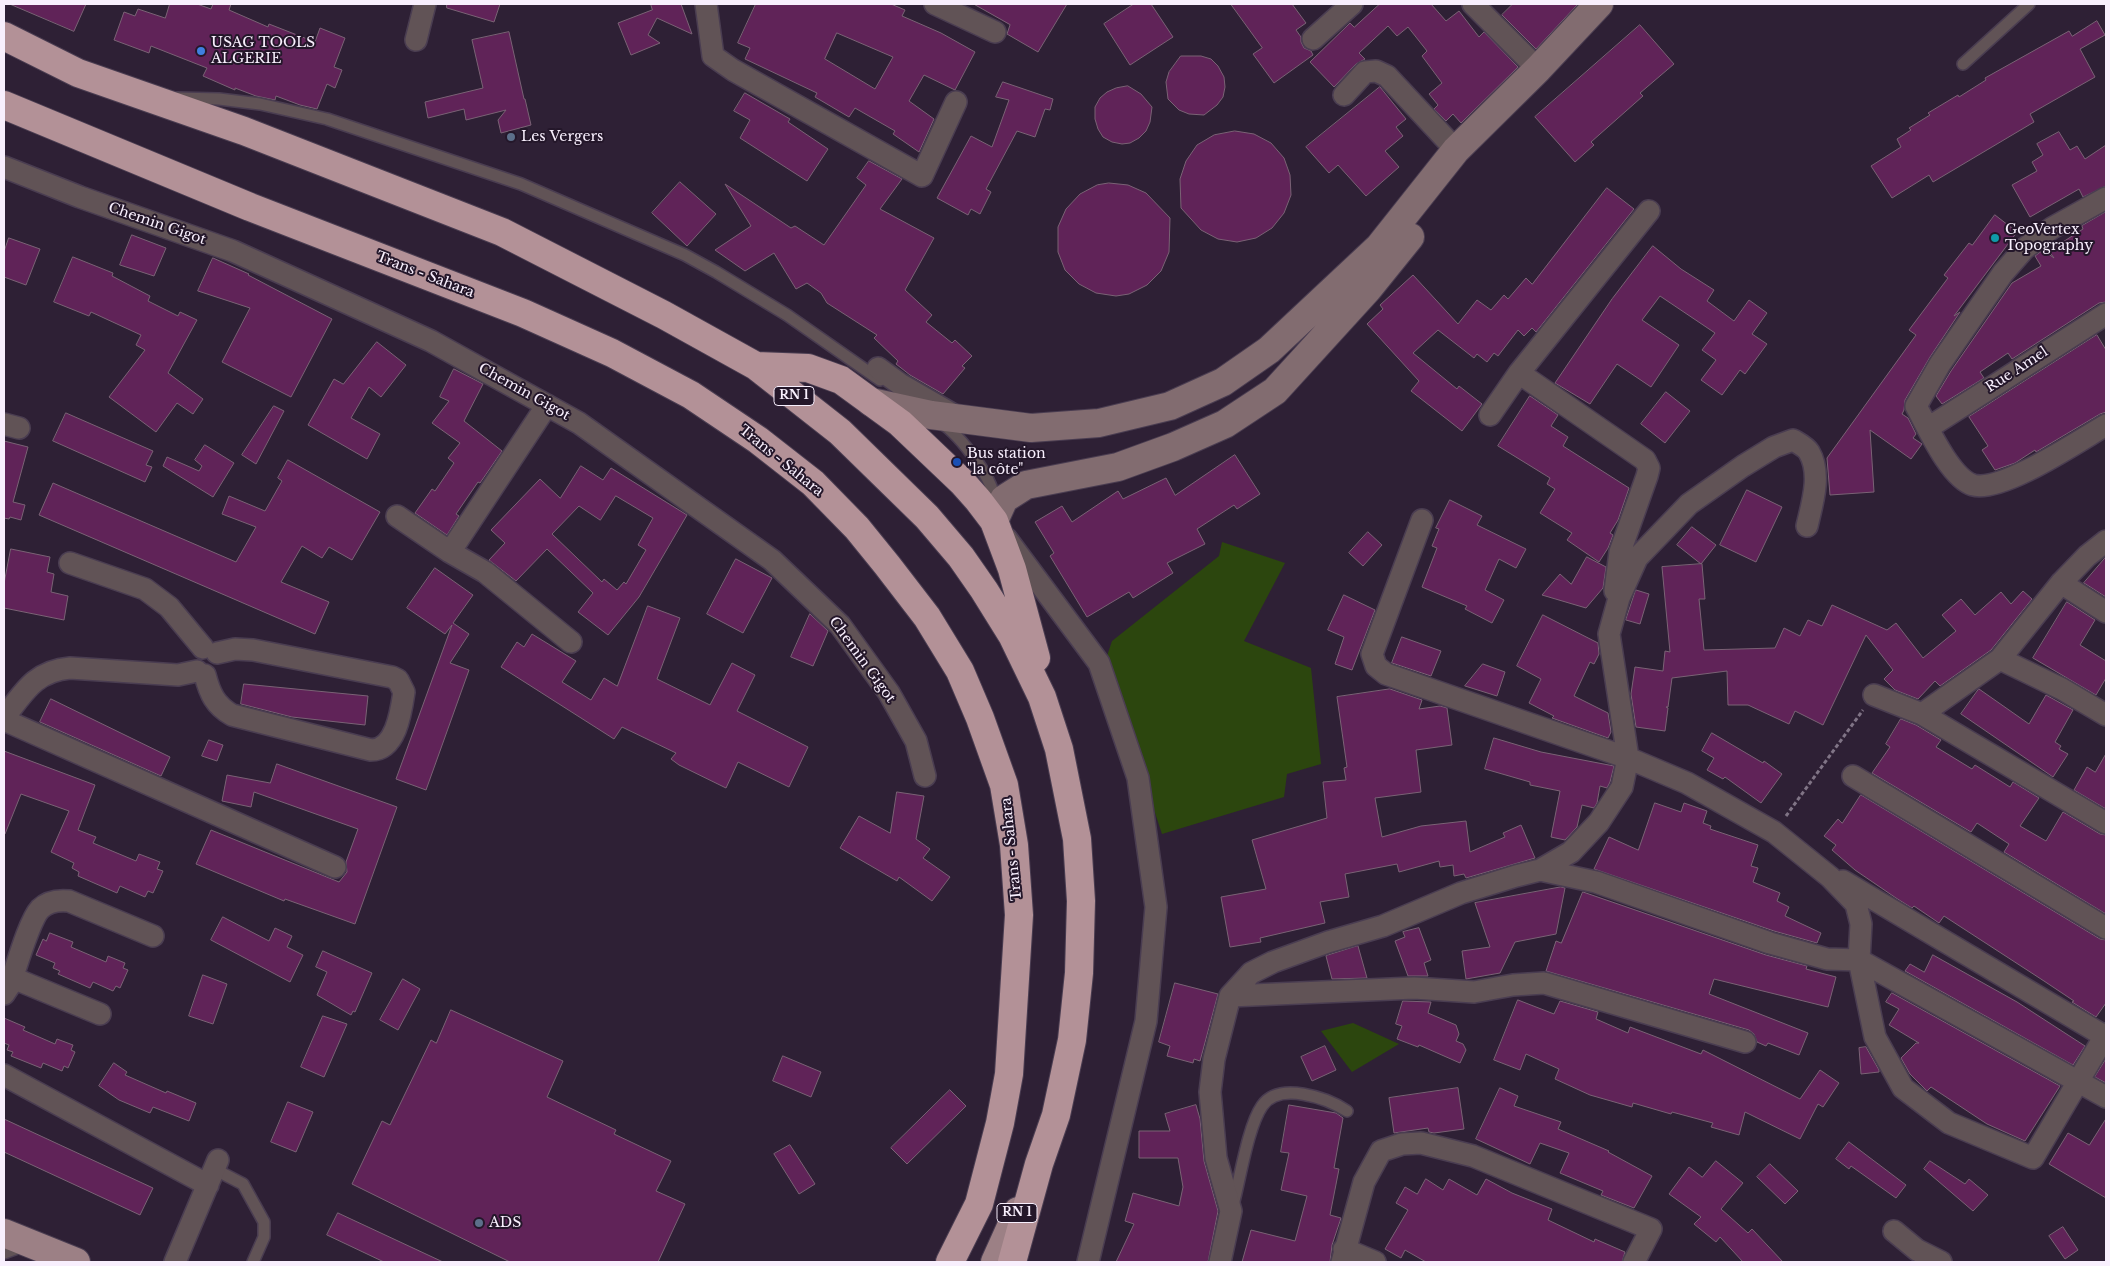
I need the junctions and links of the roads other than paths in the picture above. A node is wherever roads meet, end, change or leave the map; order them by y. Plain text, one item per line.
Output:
1 (425, 4) edge
2 (706, 4) edge
3 (935, 4) edge
4 (1352, 4) edge
5 (1473, 4) edge
6 (1599, 4) edge
7 (1620, 4) edge
8 (2029, 4) edge
9 (995, 32) dead end
10 (4, 36) edge
11 (1313, 39) dead end
12 (416, 40) dead end
13 (1963, 64) dead end
14 (1538, 69) junction
15 (1344, 95) dead end
16 (151, 98) junction
17 (956, 102) dead end
18 (4, 105) edge
19 (1456, 150) junction
20 (4, 167) edge
21 (2106, 198) edge
22 (1649, 211) dead end
23 (2106, 314) edge
24 (756, 366) junction
25 (878, 368) dead end
26 (1519, 373) junction
27 (871, 402) junction
28 (547, 405) junction
29 (931, 415) junction
30 (1490, 415) dead end
31 (960, 420) junction
32 (2106, 425) edge
33 (1928, 428) junction
34 (397, 516) dead end
35 (1422, 520) dead end
36 (994, 521) junction
37 (1807, 526) dead end
38 (2106, 541) edge
39 (450, 552) junction
40 (70, 564) dead end
41 (2061, 583) junction
42 (2106, 612) edge
43 (1609, 634) junction
44 (572, 642) dead end
45 (210, 651) junction
46 (2000, 659) junction
47 (201, 673) junction
48 (1874, 695) road end
49 (1922, 714) junction
50 (2106, 714) edge
51 (4, 719) edge
52 (1059, 749) junction
53 (1628, 758) junction
54 (925, 776) dead end
55 (1853, 776) dead end
56 (2106, 824) edge
57 (1810, 862) junction
58 (335, 867) dead end
59 (1540, 870) junction
60 (2106, 928) edge
61 (153, 936) dead end
62 (1859, 960) junction
63 (8, 986) edge
64 (1230, 996) junction
65 (100, 1014) dead end
66 (2106, 1036) edge
67 (1745, 1042) dead end
68 (4, 1075) edge
69 (2080, 1082) junction
70 (2106, 1097) edge
71 (1347, 1111) dead end
72 (1040, 1164) junction
73 (214, 1171) junction
74 (979, 1204) junction
75 (1231, 1211) junction
76 (1894, 1231) dead end
77 (4, 1233) edge
78 (29, 1244) junction
79 (4, 1253) edge
80 (1343, 1256) edge
81 (76, 1262) edge
82 (175, 1262) edge
83 (253, 1262) edge
84 (950, 1262) edge
85 (963, 1262) edge
86 (995, 1262) edge
87 (1012, 1262) edge
88 (1088, 1262) edge
89 (1220, 1262) edge
90 (1375, 1262) edge
91 (1634, 1262) edge
92 (1940, 1262) edge

1 - 12 street
2 - 17 street
3 - 9 street
4 - 11 street
5 - 14 street
6 - 14 street
7 - 36 street
8 - 13 lane
10 - 16 highway, RN 1
14 - 19 street
15 - 19 street
16 - 24 highway, RN 1
16 - 29 lane
18 - 74 highway, Trans - Sahara / RN 1
19 - 31 street
20 - 28 street, Chemin Gigot
21 - 33 street
22 - 26 street
23 - 33 street, Rue Amel
24 - 27 highway
24 - 52 highway, RN 1
25 - 31 street
26 - 30 street
26 - 43 street
27 - 29 street
27 - 36 highway
28 - 39 street
28 - 54 street, Chemin Gigot
29 - 31 street
29 - 36 lane
32 - 33 street
34 - 39 street
35 - 53 street
36 - 52 highway
36 - 88 street
37 - 43 street
38 - 41 street
39 - 44 street
40 - 45 street
41 - 42 street
41 - 46 street
43 - 53 street
45 - 47 street
45 - 47 street
46 - 49 street
46 - 50 street
47 - 51 street
48 - 49 street
49 - 56 street
51 - 58 street
52 - 72 highway, RN 1
53 - 57 street
53 - 59 street
55 - 60 street
57 - 62 street
57 - 66 street
59 - 62 street
59 - 64 street
61 - 63 street
62 - 69 street
62 - 69 street
63 - 65 street
64 - 67 street
64 - 75 street
66 - 69 street
68 - 73 street
69 - 70 street
71 - 75 lane
72 - 86 main road, RN 1
72 - 87 highway, RN 1
73 - 82 street
73 - 83 lane
74 - 84 highway, Trans - Sahara / RN 1
74 - 85 main road, RN 1
75 - 89 street
76 - 92 street
77 - 78 main road
78 - 79 lane
78 - 81 main road
80 - 90 street
80 - 91 street

